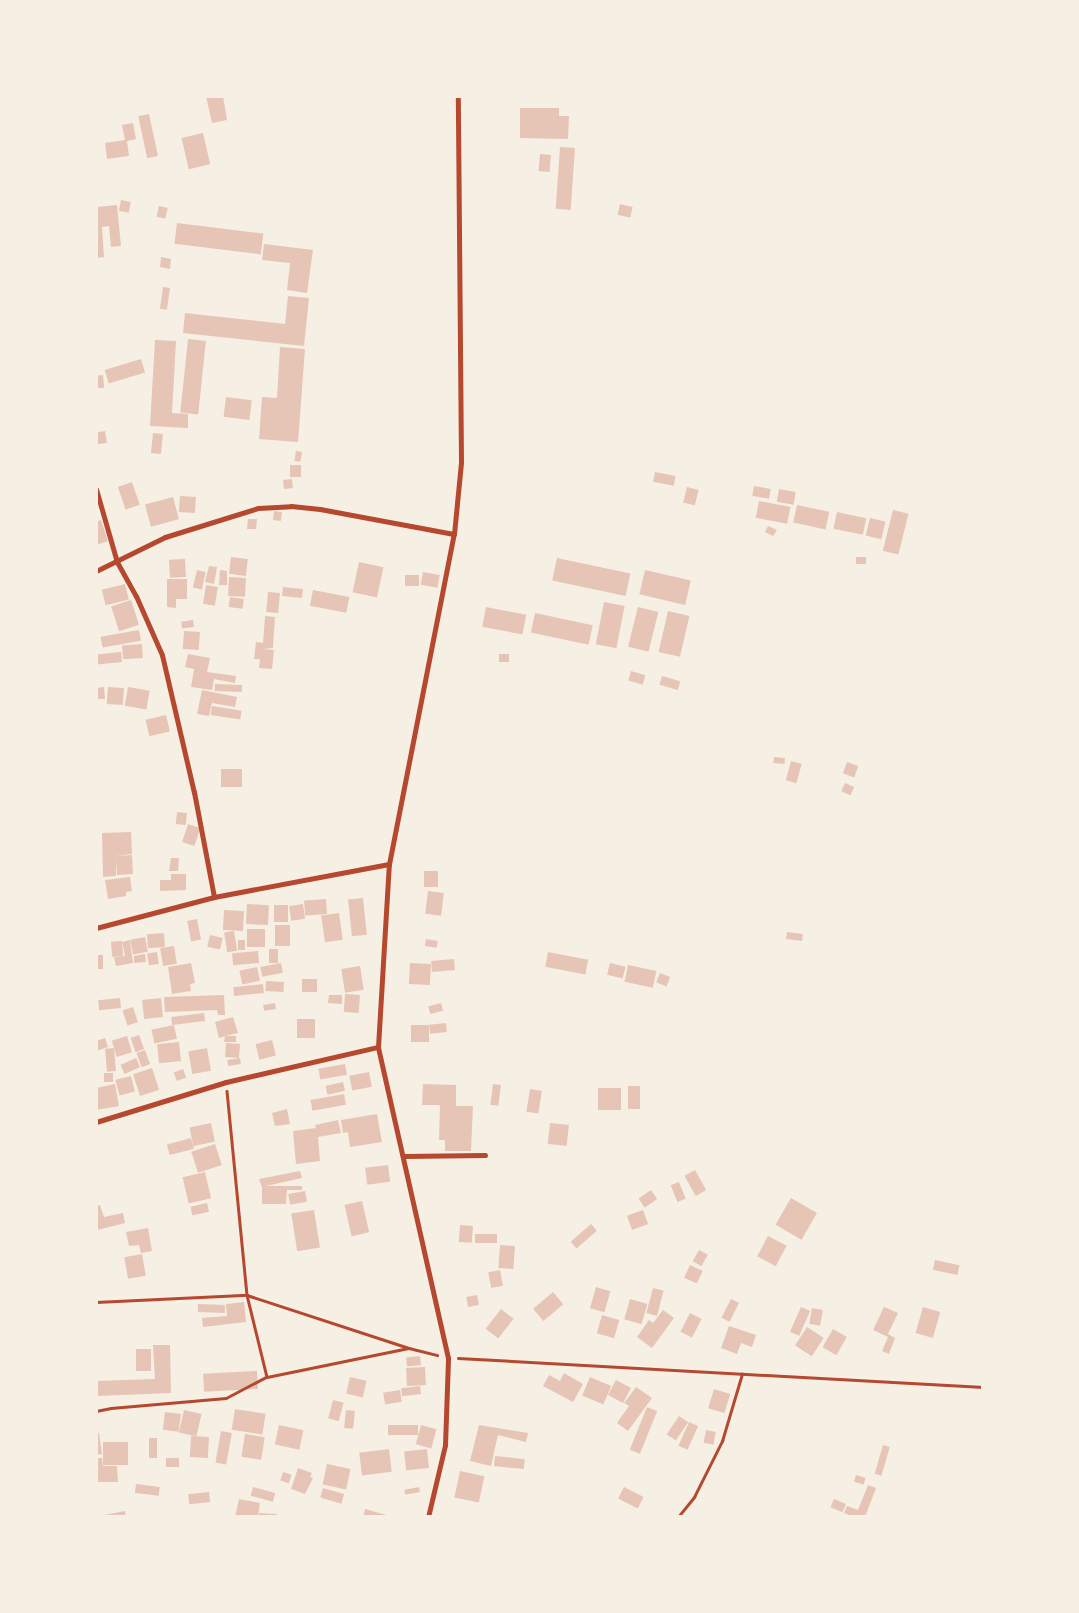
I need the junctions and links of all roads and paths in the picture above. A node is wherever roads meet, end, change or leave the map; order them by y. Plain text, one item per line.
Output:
1 (458, 96) edge
2 (96, 489) edge
3 (454, 534) junction
4 (117, 562) junction
5 (96, 571) edge
6 (389, 864) junction
7 (214, 896) junction
8 (96, 928) edge
9 (378, 1047) junction
10 (226, 1082) junction
11 (96, 1122) edge
12 (485, 1155) dead end
13 (404, 1156) junction
14 (247, 1295) junction
15 (96, 1302) edge
16 (409, 1348) junction
17 (448, 1358) junction
18 (742, 1374) junction
19 (267, 1377) junction
20 (983, 1387) edge
21 (96, 1411) edge
22 (428, 1517) edge
23 (678, 1517) edge

1 - 3 street
2 - 4 street
3 - 4 street
3 - 6 street
4 - 5 street
4 - 7 street
6 - 7 street
6 - 9 street
7 - 8 street
9 - 10 street
9 - 13 street
10 - 11 street
10 - 14 path
12 - 13 street
13 - 17 street
14 - 15 path
14 - 16 path
14 - 19 path
16 - 17 path
16 - 19 path
17 - 18 path
17 - 22 street
18 - 20 path
18 - 23 path
19 - 21 path

